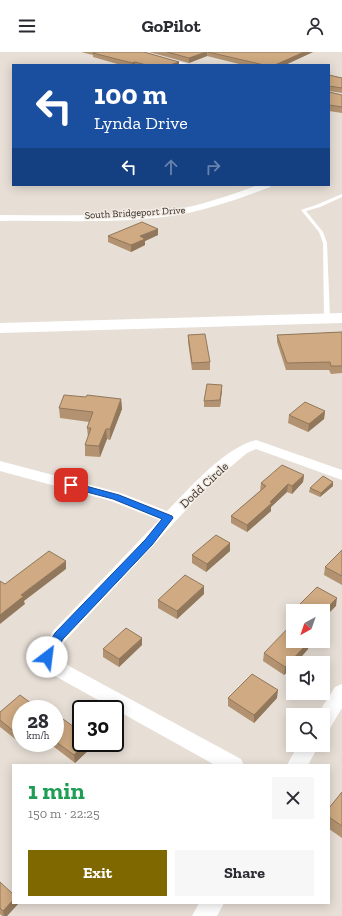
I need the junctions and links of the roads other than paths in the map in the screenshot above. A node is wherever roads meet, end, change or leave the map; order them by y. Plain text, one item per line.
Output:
1 (136, 52) edge
2 (184, 64) edge
3 (242, 186) edge
4 (264, 186) edge
5 (252, 190) junction
6 (342, 195) edge
7 (0, 218) edge
8 (335, 318) edge
9 (0, 328) edge
10 (0, 466) edge
11 (342, 476) edge
12 (168, 518) junction
13 (342, 692) edge
14 (330, 711) edge
15 (305, 752) edge
16 (232, 764) edge
17 (298, 764) edge
18 (211, 904) edge
19 (204, 916) edge

1 - 2 street
3 - 5 street
4 - 5 street, South Bridgeport Drive
5 - 7 street, South Bridgeport Drive
6 - 8 lane
8 - 9 highway
10 - 12 street
11 - 12 street, Dodd Circle
12 - 16 street, Dodd Circle
13 - 14 street
15 - 17 street
18 - 19 street

